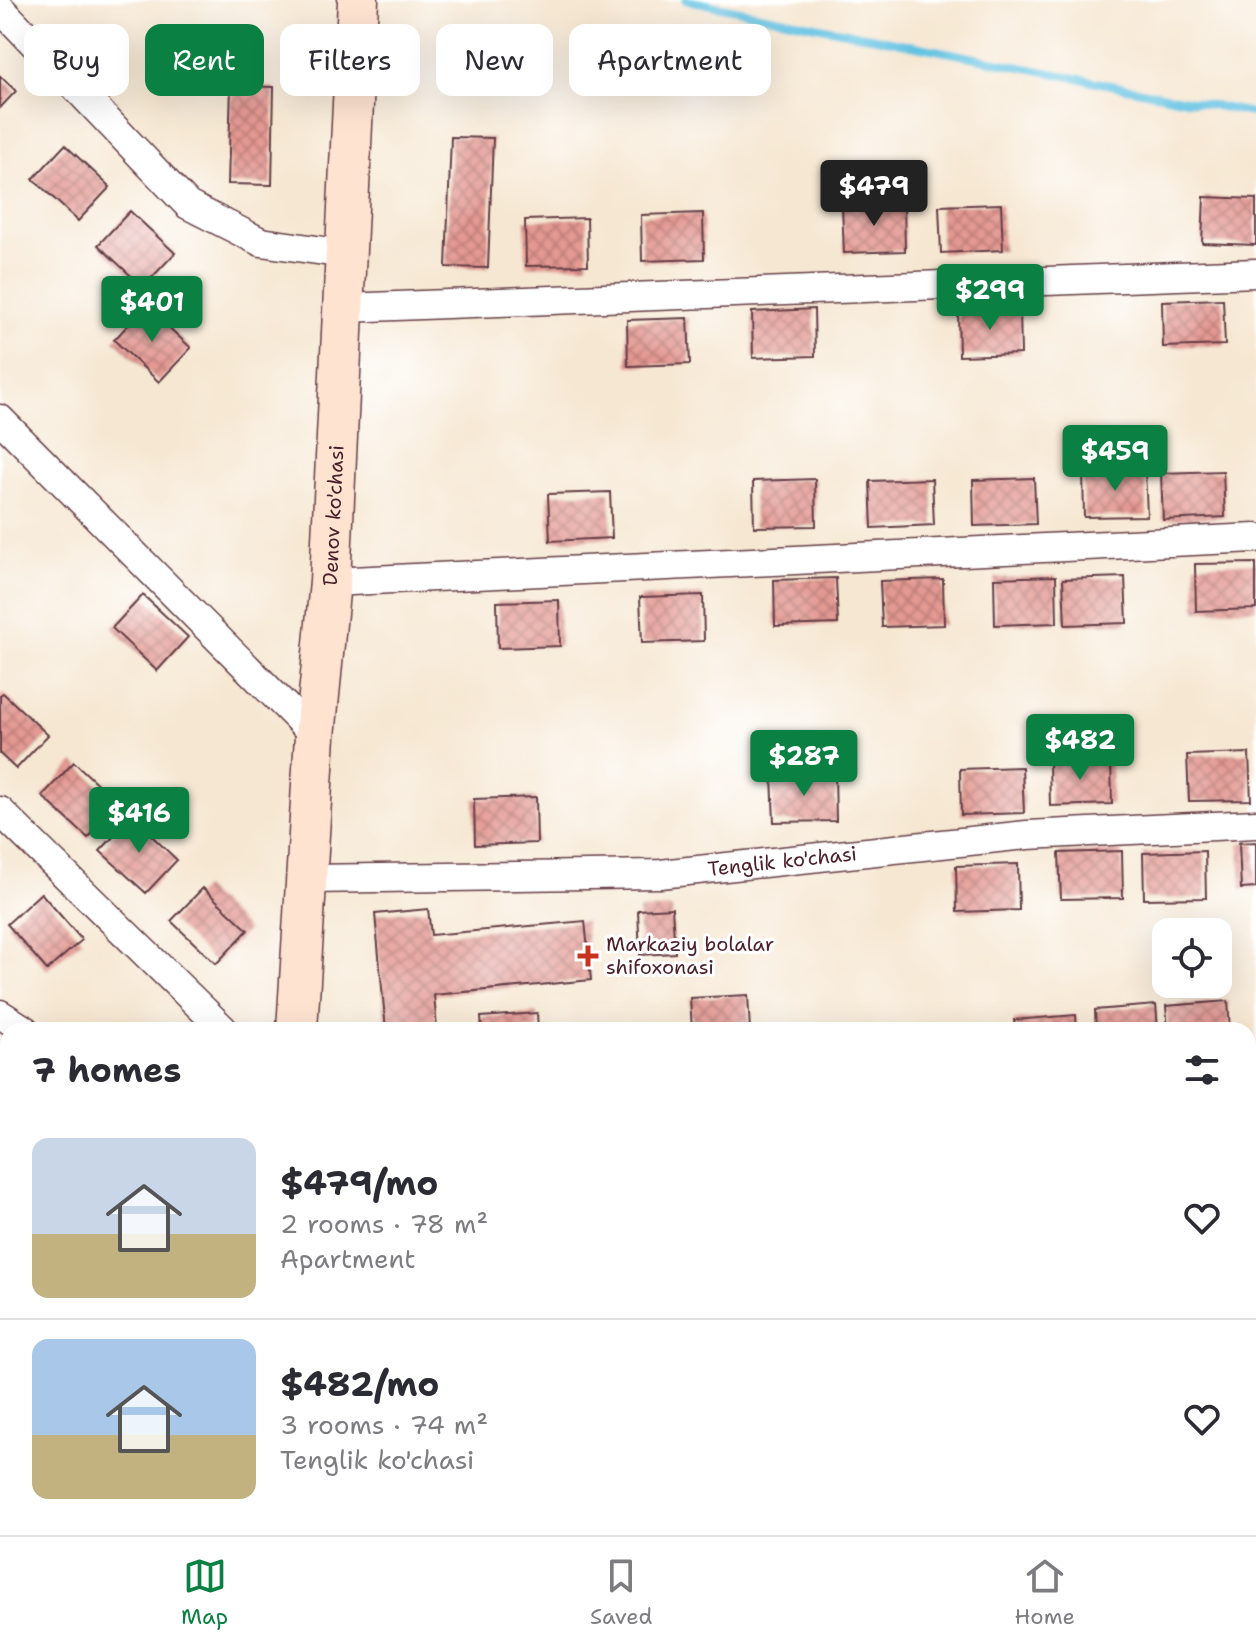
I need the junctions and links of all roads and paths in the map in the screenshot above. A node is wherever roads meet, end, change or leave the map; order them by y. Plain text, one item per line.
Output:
1 (358, 0) edge
2 (0, 8) edge
3 (345, 254) junction
4 (1256, 273) edge
5 (344, 308) junction
6 (0, 419) edge
7 (1256, 538) edge
8 (330, 582) junction
9 (315, 736) junction
10 (0, 811) edge
11 (1256, 824) edge
12 (307, 879) junction
13 (216, 1022) edge
14 (298, 1022) edge

1 - 3 street, Denov ko'chasi
2 - 3 street
3 - 5 street, Denov ko'chasi
4 - 5 street
5 - 8 street, Denov ko'chasi
6 - 9 street
7 - 8 street
8 - 9 street, Denov ko'chasi
9 - 12 street, Denov ko'chasi
10 - 13 street
11 - 12 street, Tenglik ko'chasi
12 - 14 street, Denov ko'chasi

